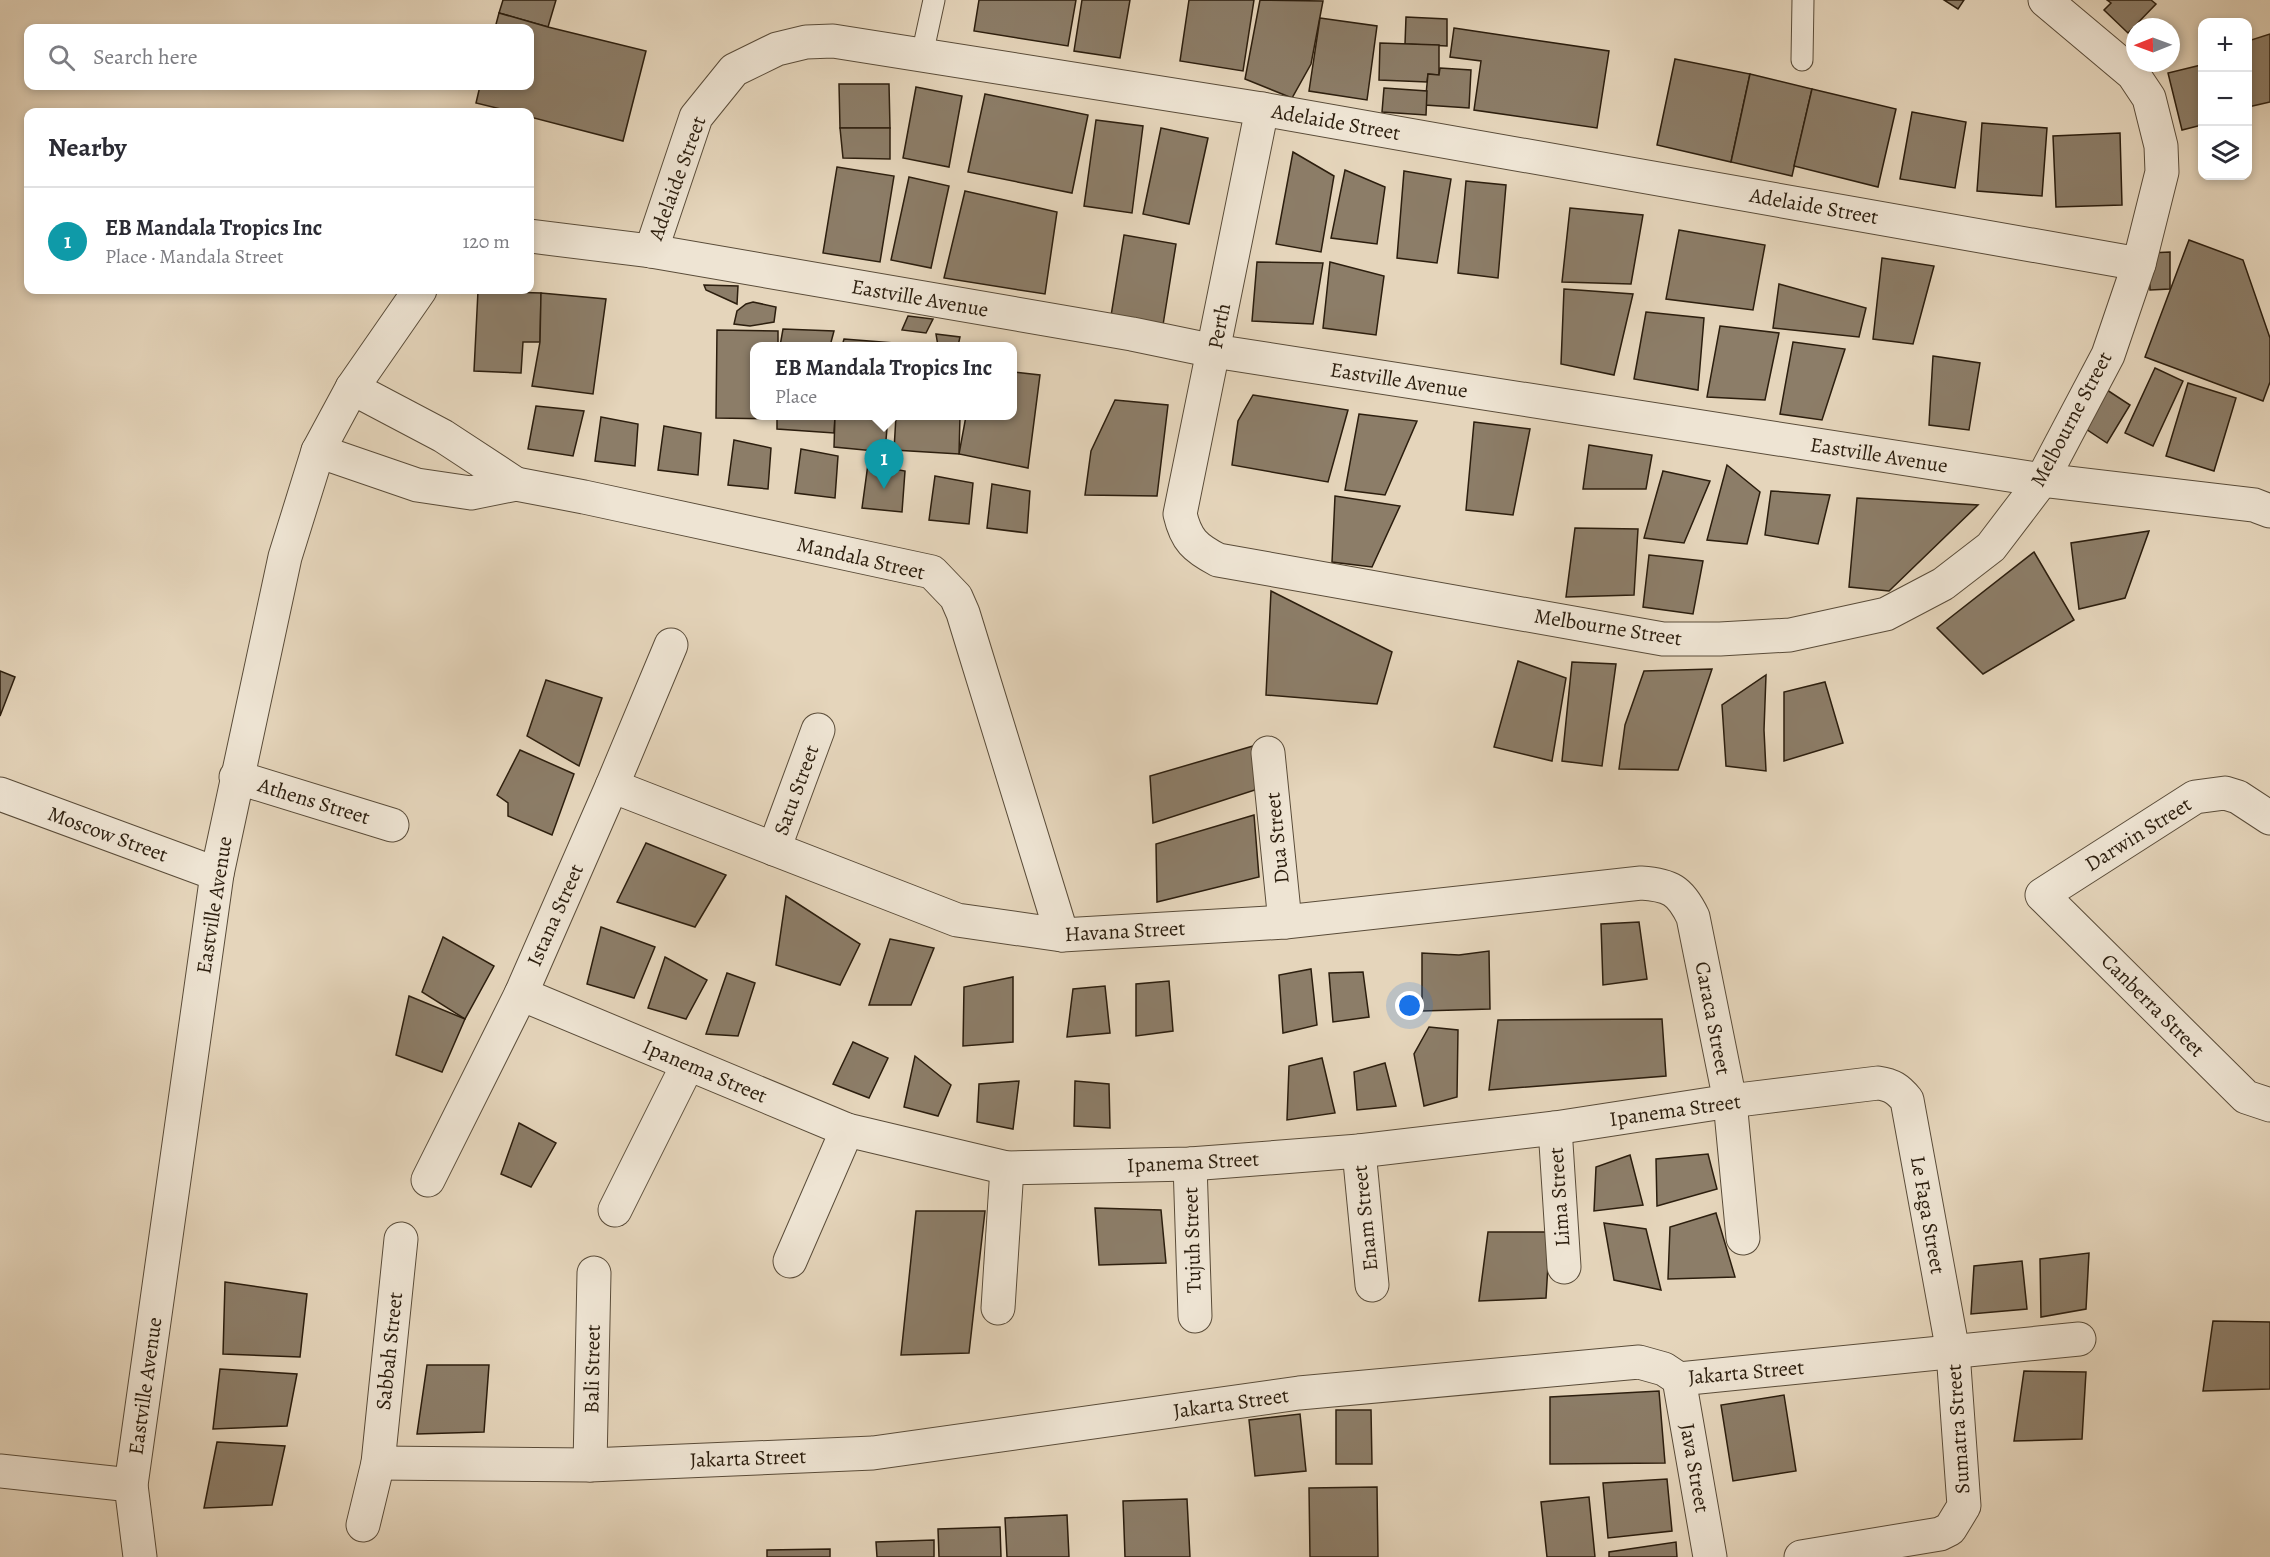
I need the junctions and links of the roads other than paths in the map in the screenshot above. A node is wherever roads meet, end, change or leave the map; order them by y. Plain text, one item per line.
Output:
1 (934, 0) edge
2 (1803, 0) edge
3 (2045, 0) edge
4 (922, 56) junction
5 (1802, 60) dead end
6 (1262, 109) junction
7 (534, 236) edge
8 (651, 251) junction
9 (2139, 264) junction
10 (417, 294) edge
11 (1215, 351) junction
12 (352, 388) junction
13 (318, 451) junction
14 (2042, 480) junction
15 (516, 484) junction
16 (2270, 511) edge
17 (1190, 540) joint
18 (671, 645) dead end
19 (818, 730) dead end
20 (1268, 753) dead end
21 (236, 777) junction
22 (612, 786) junction
23 (0, 794) edge
24 (2270, 818) edge
25 (392, 825) dead end
26 (774, 849) junction
27 (217, 874) junction
28 (1662, 884) joint
29 (2042, 895) joint
30 (1285, 922) junction
31 (1062, 935) junction
32 (521, 994) junction
33 (688, 1064) junction
34 (1891, 1084) joint
35 (1730, 1101) junction
36 (2270, 1105) edge
37 (1555, 1128) junction
38 (847, 1130) junction
39 (1359, 1151) junction
40 (1190, 1164) junction
41 (1007, 1168) junction
42 (428, 1180) dead end
43 (615, 1210) dead end
44 (1743, 1238) dead end
45 (401, 1239) dead end
46 (790, 1261) dead end
47 (1564, 1267) dead end
48 (594, 1273) dead end
49 (1372, 1285) dead end
50 (998, 1308) dead end
51 (1195, 1316) dead end
52 (2079, 1339) dead end
53 (1953, 1352) junction
54 (1679, 1379) junction
55 (378, 1462) junction
56 (590, 1465) junction
57 (0, 1471) edge
58 (131, 1485) junction
59 (363, 1525) dead end
60 (140, 1557) edge
61 (1710, 1557) edge
62 (1801, 1557) edge

1 - 4 lane
2 - 5 lane
3 - 9 street, Melbourne Street
4 - 6 street, Adelaide Street
4 - 8 street, Adelaide Street
6 - 9 street, Adelaide Street
6 - 11 street, Perth
7 - 8 street, Eastville Avenue
8 - 11 street, Eastville Avenue
9 - 14 street, Melbourne Street
10 - 12 street, Eastville Avenue
11 - 14 street, Eastville Avenue
11 - 17 street, Perth
12 - 13 street, Eastville Avenue
12 - 15 street
13 - 15 street
13 - 21 street, Eastville Avenue
14 - 16 street, Eastville Avenue
14 - 17 street, Melbourne Street
15 - 31 street, Mandala Street
18 - 22 street, Istana Street
19 - 26 street, Satu Street
20 - 30 street, Dua Street
21 - 25 street, Athens Street
21 - 27 street, Eastville Avenue
22 - 26 street, Havana Street
22 - 32 street, Istana Street
23 - 27 street, Moscow Street
24 - 29 street, Darwin Street
26 - 31 street, Havana Street
27 - 58 street, Eastville Avenue
28 - 30 street, Havana Street
28 - 35 street, Caraca Street
29 - 36 street, Canberra Street
30 - 31 street, Havana Street
32 - 33 street, Ipanema Street
32 - 42 street, Istana Street
33 - 38 street, Ipanema Street
33 - 43 street
34 - 35 street, Ipanema Street
34 - 53 street, Le Faga Street
35 - 37 street, Ipanema Street
35 - 44 street, Caraca Street
37 - 39 street, Ipanema Street
37 - 47 street, Lima Street
38 - 41 street, Ipanema Street
38 - 46 street
39 - 40 street, Ipanema Street
39 - 49 street, Enam Street
40 - 41 street, Ipanema Street
40 - 51 street, Tujuh Street
41 - 50 street
45 - 55 street, Sabbah Street
48 - 56 street, Bali Street
52 - 53 street, Jakarta Street
53 - 54 street, Jakarta Street
53 - 62 street, Sumatra Street
54 - 56 street, Jakarta Street
54 - 61 street, Java Street
55 - 56 street, Jakarta Street
55 - 59 street, Sabbah Street
57 - 58 street
58 - 60 street, Eastville Avenue

